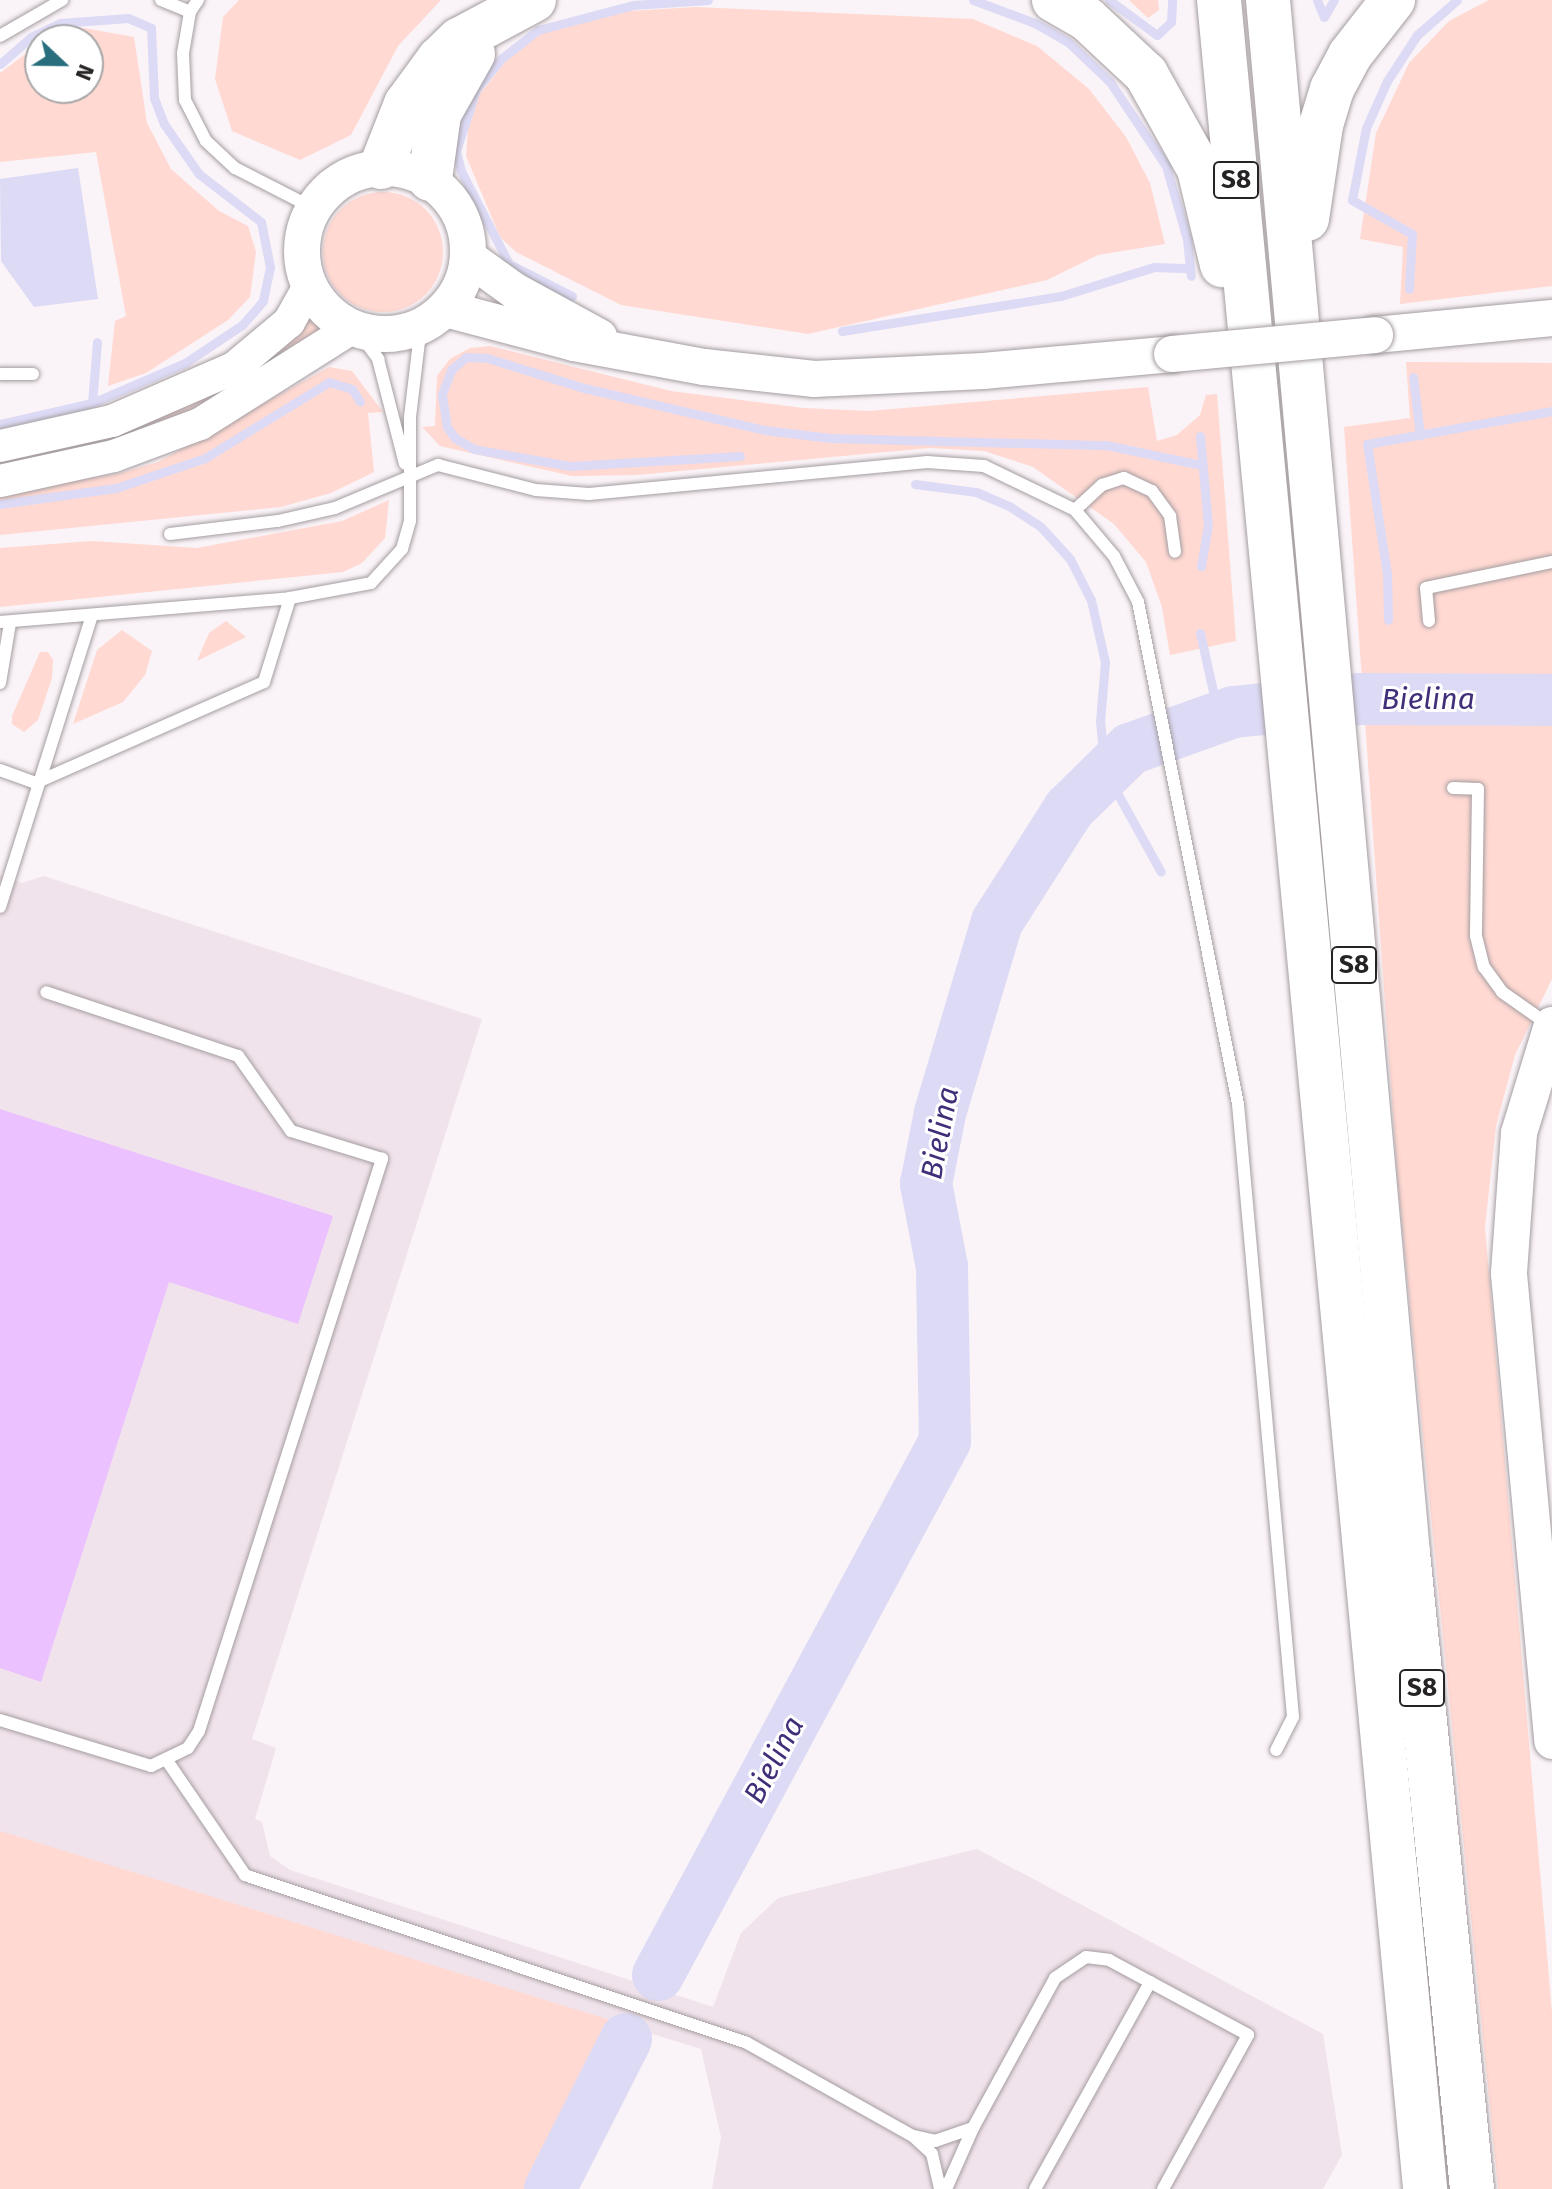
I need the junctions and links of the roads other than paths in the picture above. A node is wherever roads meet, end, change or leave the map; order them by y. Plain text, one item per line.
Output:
1 (62, 0) edge
2 (161, 0) edge
3 (198, 0) edge
4 (1054, 0) edge
5 (1219, 0) edge
6 (1268, 0) edge
7 (1393, 0) edge
8 (522, 5) edge
9 (190, 12) junction
10 (0, 36) edge
11 (381, 167) junction
12 (430, 179) junction
13 (313, 208) junction
14 (469, 258) junction
15 (309, 286) junction
16 (437, 316) junction
17 (1552, 318) edge
18 (354, 328) junction
19 (617, 348) junction
20 (1302, 353) junction
21 (1253, 360) junction
22 (0, 374) edge
23 (33, 374) dead end
24 (0, 446) edge
25 (408, 475) junction
26 (0, 481) edge
27 (1075, 510) junction
28 (170, 534) dead end
29 (1175, 552) dead end
30 (1552, 562) edge
31 (290, 598) junction
32 (92, 615) junction
33 (1429, 621) dead end
34 (5, 622) edge
35 (0, 683) edge
36 (0, 770) edge
37 (35, 783) junction
38 (1453, 788) dead end
39 (0, 907) edge
40 (46, 992) dead end
41 (1552, 1026) edge
42 (0, 1720) edge
43 (1552, 1741) edge
44 (1276, 1750) dead end
45 (168, 1762) junction
46 (1150, 1982) junction
47 (973, 2128) junction
48 (913, 2136) junction
49 (943, 2189) edge
50 (1035, 2189) edge
51 (1163, 2189) edge
52 (1425, 2189) edge
53 (1472, 2189) edge

1 - 10 lane
2 - 9 lane
3 - 9 lane
4 - 21 highway
5 - 21 highway, S8
6 - 20 highway, S8
7 - 20 highway
8 - 11 highway
8 - 12 highway
9 - 13 lane
11 - 12 main road
11 - 13 main road
12 - 14 main road
13 - 15 main road
14 - 16 main road
14 - 19 main road
15 - 18 main road
15 - 24 street
16 - 18 main road
16 - 19 main road
16 - 25 lane
17 - 19 main road, bridge
18 - 25 lane
18 - 26 street
20 - 53 highway, S8
21 - 52 highway, S8
22 - 23 lane
25 - 27 lane
25 - 28 lane
25 - 31 lane
27 - 29 lane
27 - 44 lane
30 - 33 lane
31 - 32 lane
31 - 37 lane
32 - 34 lane
32 - 37 lane
34 - 35 lane
36 - 37 lane
37 - 39 lane
38 - 41 lane
40 - 45 lane
41 - 43 main road
42 - 45 lane
45 - 48 lane
46 - 47 lane
46 - 50 lane
46 - 51 lane
47 - 48 lane
47 - 49 lane
48 - 49 lane

